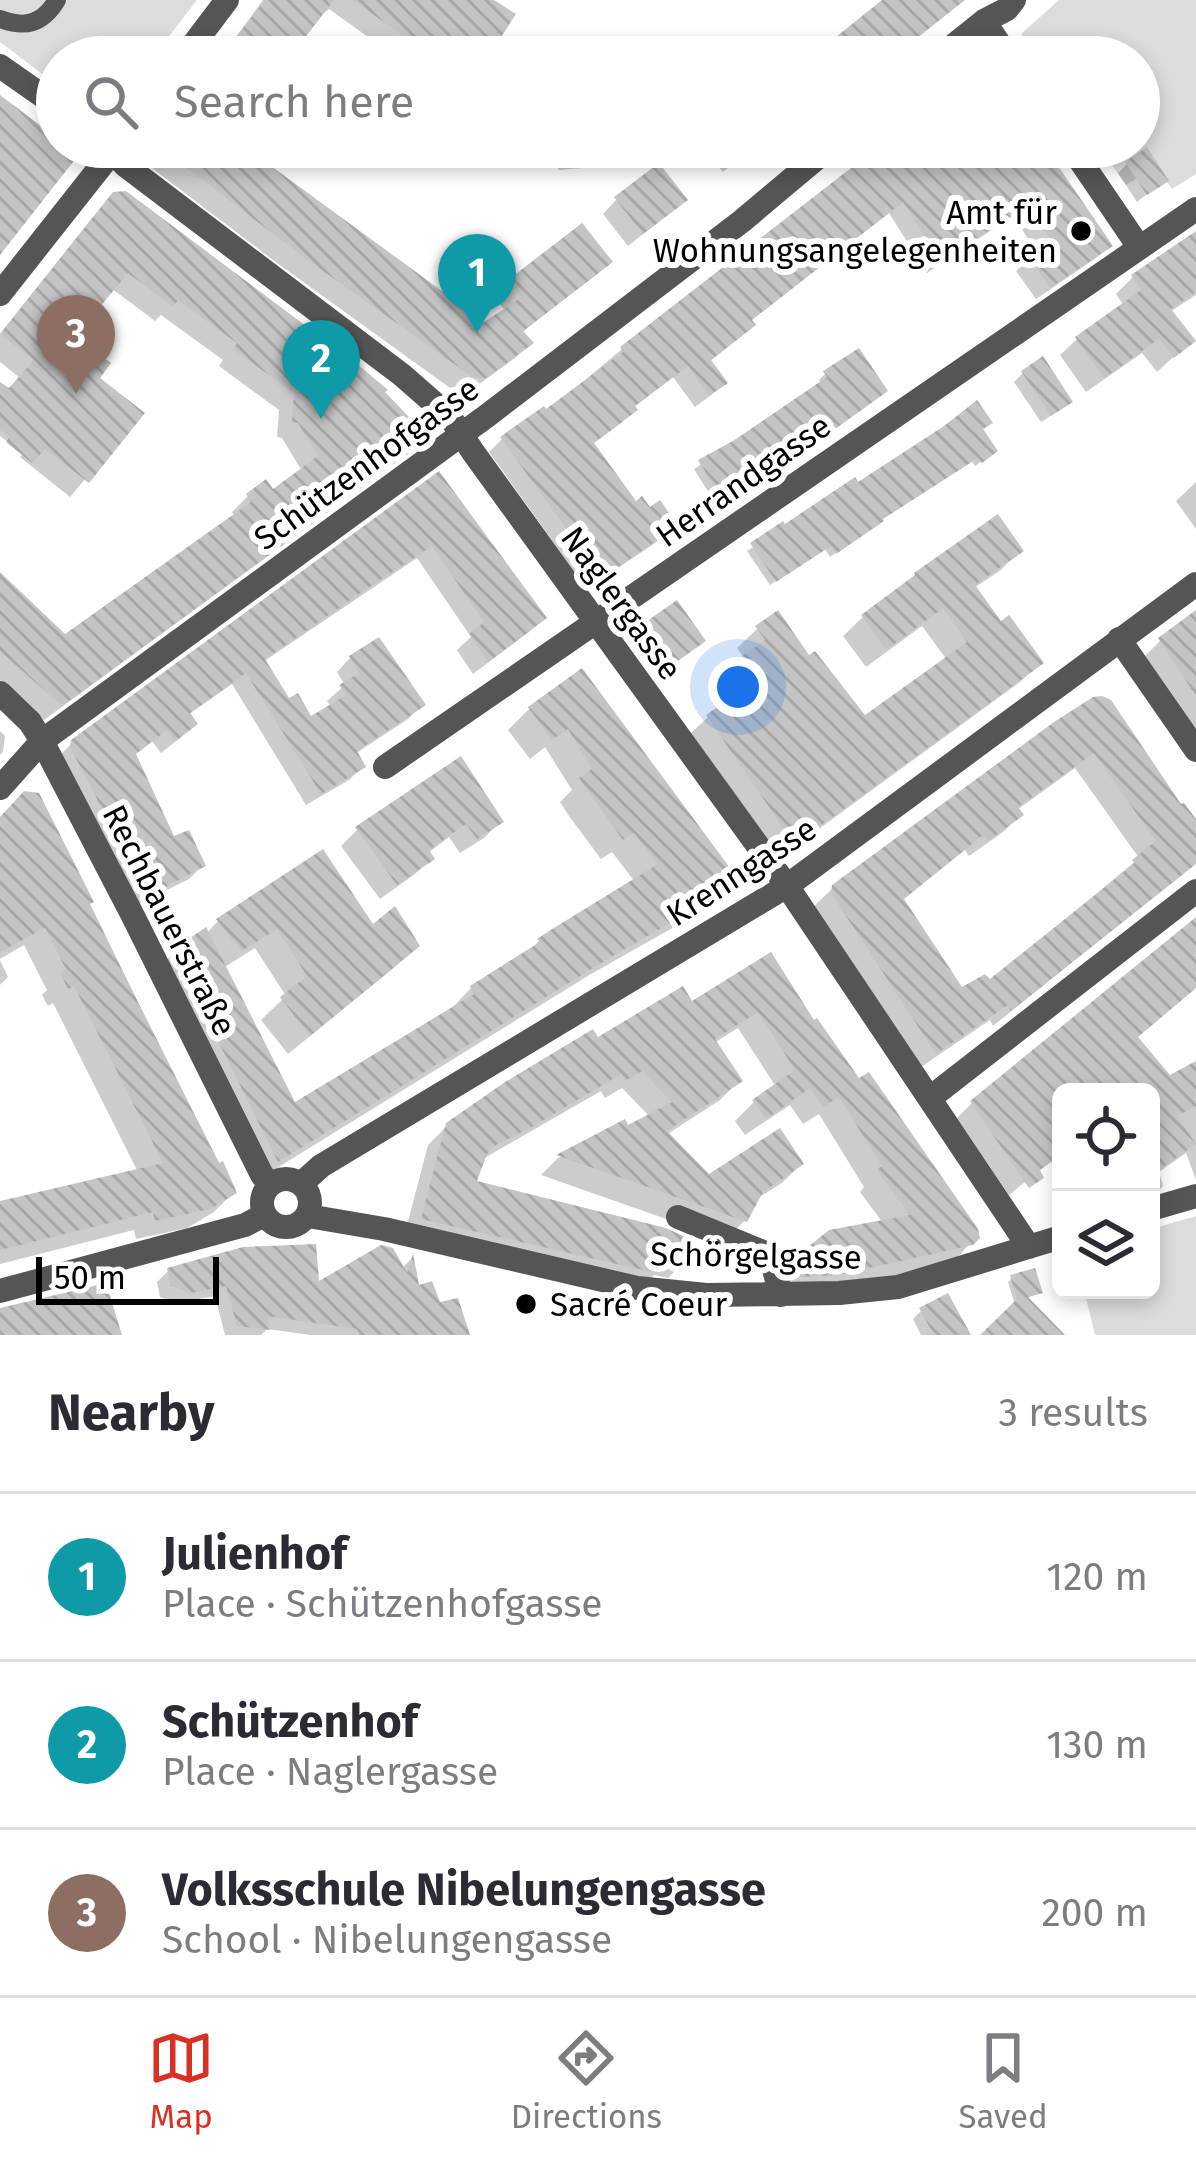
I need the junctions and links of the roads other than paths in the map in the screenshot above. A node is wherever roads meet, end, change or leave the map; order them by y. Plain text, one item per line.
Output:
1 (57, 0) edge
2 (227, 0) edge
3 (1014, 0) edge
4 (0, 19) edge
5 (984, 21) junction
6 (200, 36) edge
7 (965, 36) edge
8 (994, 36) edge
9 (0, 66) edge
10 (36, 91) edge
11 (97, 168) edge
12 (136, 168) edge
13 (805, 168) edge
14 (1085, 168) edge
15 (1196, 209) edge
16 (1139, 247) junction
17 (0, 294) edge
18 (462, 434) junction
19 (1196, 584) edge
20 (596, 622) junction
21 (1119, 639) junction
22 (0, 693) edge
23 (42, 741) junction
24 (1196, 750) edge
25 (385, 767) dead end
26 (0, 788) edge
27 (787, 886) junction
28 (1196, 891) edge
29 (930, 1098) junction
30 (270, 1184) junction
31 (301, 1184) junction
32 (1196, 1196) edge
33 (1160, 1206) edge
34 (264, 1215) junction
35 (308, 1216) junction
36 (678, 1217) dead end
37 (1052, 1240) edge
38 (1029, 1247) junction
39 (0, 1291) edge
40 (781, 1295) junction

1 - 4 street
2 - 6 street
3 - 5 street
5 - 7 street
5 - 8 street
9 - 10 street
11 - 17 street
12 - 18 street, Naglergasse
13 - 18 street, Schützenhofgasse
14 - 16 street
15 - 16 street, Herrandgasse
16 - 20 street, Herrandgasse
18 - 20 street, Naglergasse
18 - 23 street, Schützenhofgasse
19 - 21 street, Krenngasse
20 - 25 street, Herrandgasse
20 - 27 street, Naglergasse
21 - 24 street
21 - 27 street, Krenngasse
22 - 23 street, Rechbauerstraße
23 - 26 street, Schützenhofgasse
23 - 30 street, Rechbauerstraße
27 - 29 street, Naglergasse
27 - 31 street, Krenngasse
28 - 29 street
29 - 38 street, Naglergasse
30 - 31 street
30 - 34 street
31 - 35 street
32 - 33 street
34 - 35 street
34 - 39 street
35 - 40 street, Schörgelgasse
36 - 40 street
37 - 38 street, Schörgelgasse
38 - 40 street, Schörgelgasse

